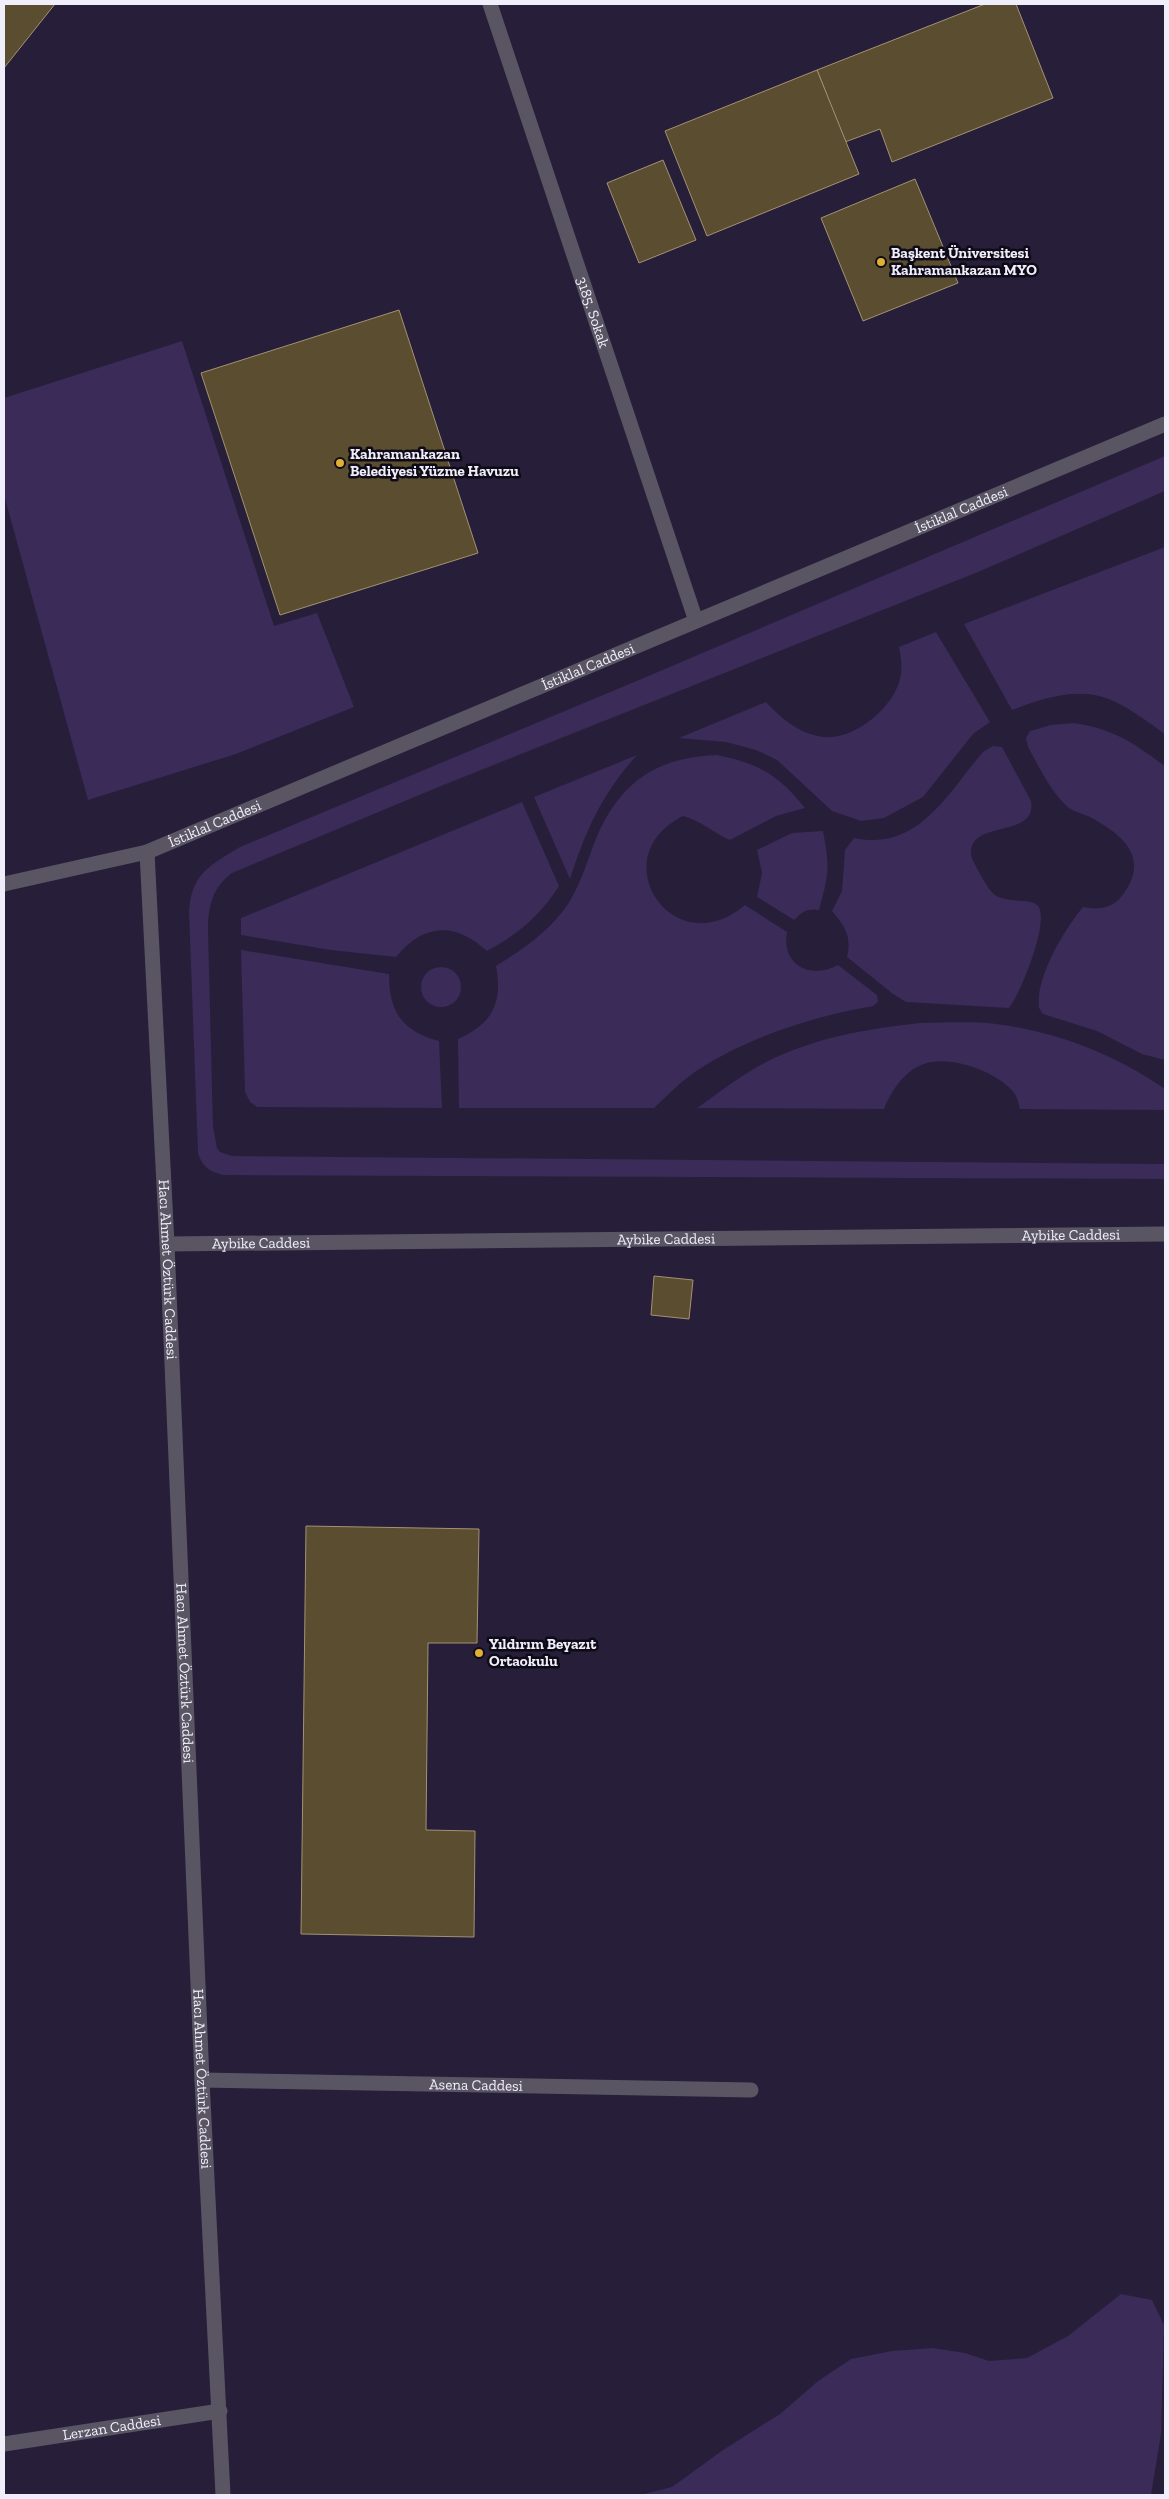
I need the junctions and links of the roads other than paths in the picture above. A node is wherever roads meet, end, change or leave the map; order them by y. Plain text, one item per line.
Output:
1 (490, 4) edge
2 (1165, 424) edge
3 (696, 621) junction
4 (147, 852) junction
5 (4, 884) edge
6 (1165, 1234) edge
7 (167, 1244) junction
8 (202, 2080) junction
9 (751, 2090) dead end
10 (220, 2410) junction
11 (4, 2444) edge
12 (223, 2495) edge

1 - 3 street, 3185. Sokak
2 - 3 street, İstiklal Caddesi
3 - 4 street, İstiklal Caddesi
4 - 5 street, İstiklal Caddesi
4 - 7 street, Hacı Ahmet Öztürk Caddesi
6 - 7 street, Aybike Caddesi
7 - 8 street, Hacı Ahmet Öztürk Caddesi
8 - 9 street, Asena Caddesi
8 - 10 street, Hacı Ahmet Öztürk Caddesi
10 - 11 street, Lerzan Caddesi
10 - 12 street, Hacı Ahmet Öztürk Caddesi

